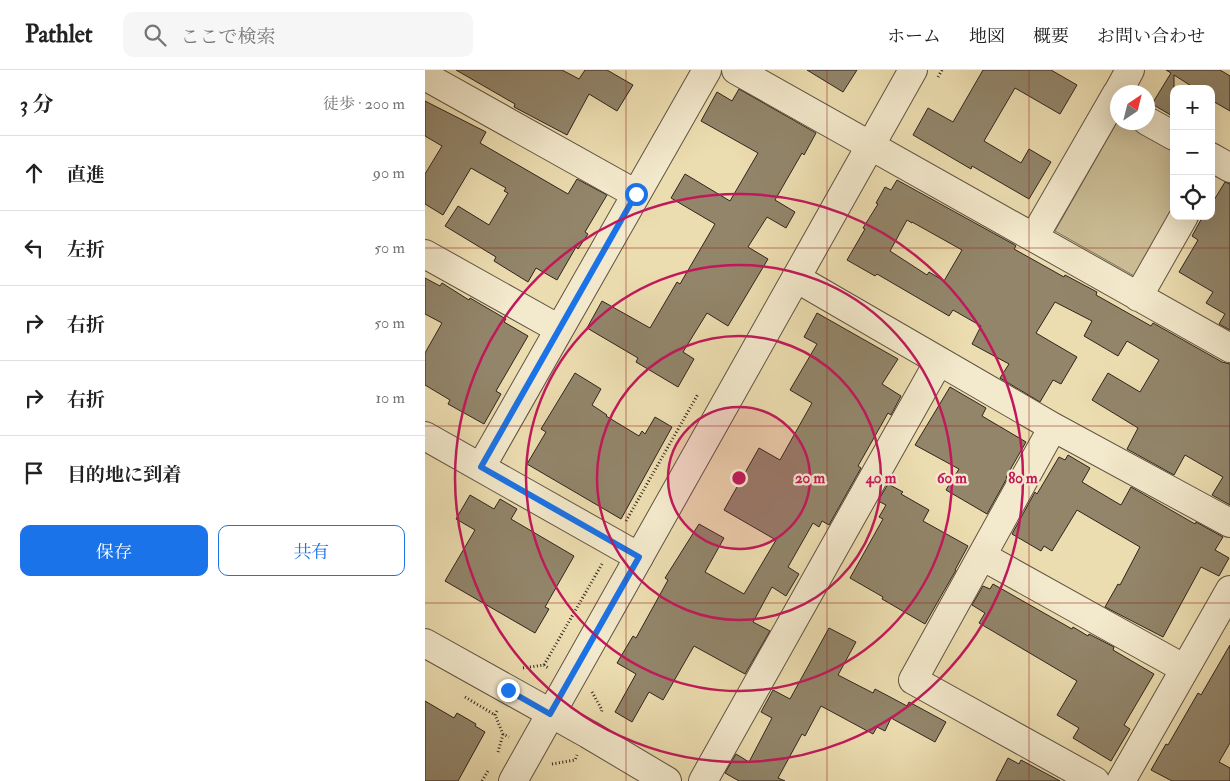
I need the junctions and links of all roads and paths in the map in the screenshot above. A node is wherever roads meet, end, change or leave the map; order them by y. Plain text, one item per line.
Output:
1 (707, 70) edge
2 (736, 70) edge
3 (913, 70) edge
4 (1130, 70) edge
5 (425, 76) edge
6 (1122, 85) edge
7 (1110, 108) edge
8 (1155, 125) edge
9 (1170, 134) edge
10 (871, 146) junction
11 (636, 194) junction
12 (1182, 220) edge
13 (1035, 237) junction
14 (425, 254) edge
15 (796, 278) junction
16 (1138, 296) junction
17 (559, 329) junction
18 (1230, 348) edge
19 (939, 361) junction
20 (1053, 426) junction
21 (425, 436) edge
22 (481, 467) junction
23 (1230, 523) edge
24 (982, 556) junction
25 (639, 557) junction
26 (1230, 590) edge
27 (425, 644) edge
28 (1185, 669) junction
29 (550, 714) junction
30 (513, 781) edge
31 (667, 781) edge
32 (703, 781) edge
33 (1095, 781) edge
34 (1121, 781) edge

1 - 11 street
2 - 10 street
3 - 10 street
4 - 6 street
5 - 11 street
7 - 13 street
8 - 9 street
10 - 13 street
10 - 15 street
11 - 17 street
12 - 16 street
13 - 16 street
14 - 17 street
15 - 19 street
15 - 25 street
16 - 18 street
17 - 22 street
19 - 20 street
19 - 32 street
20 - 23 street
20 - 24 street
21 - 22 street
22 - 25 street
24 - 28 street
24 - 33 street
25 - 29 street
26 - 28 street
27 - 29 street
28 - 34 street
29 - 30 street
29 - 31 street

